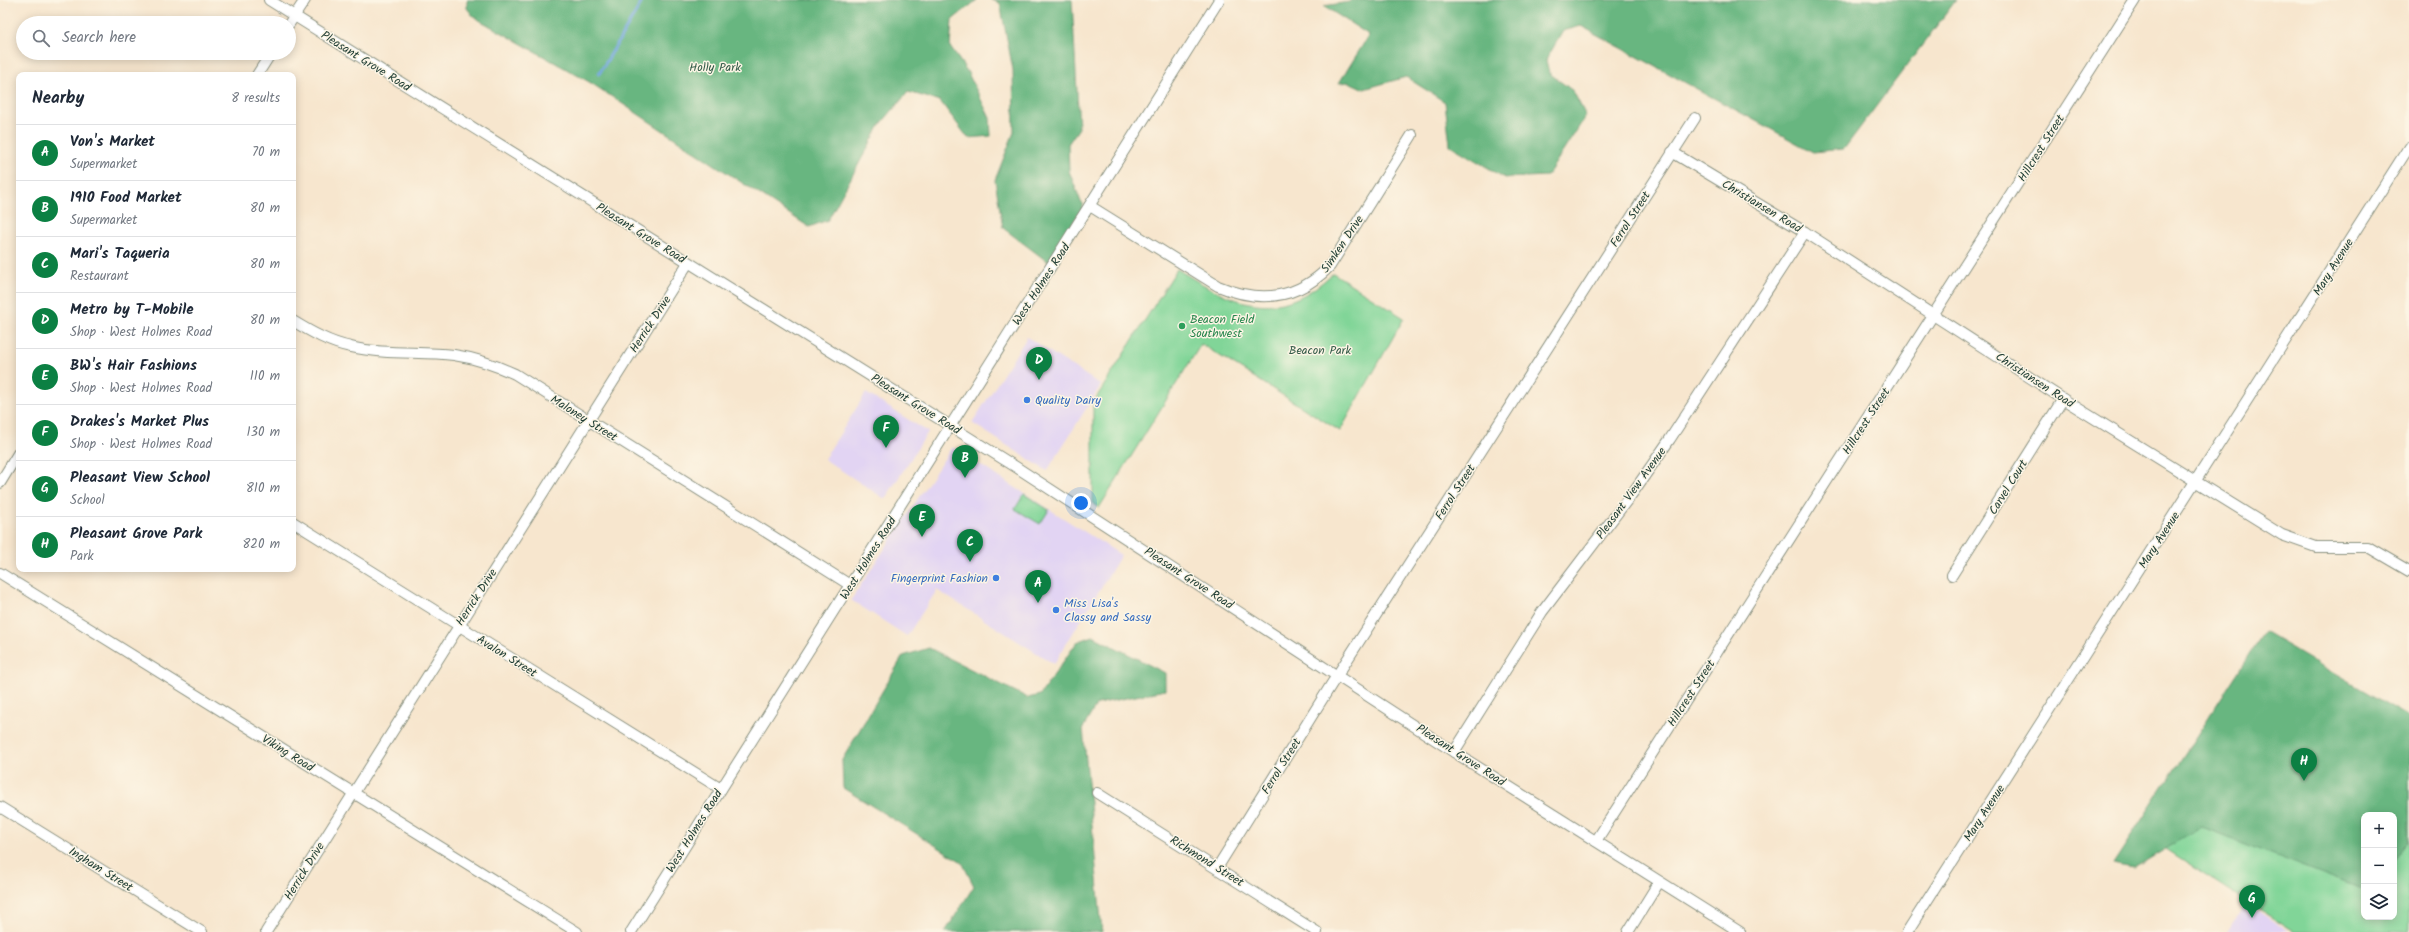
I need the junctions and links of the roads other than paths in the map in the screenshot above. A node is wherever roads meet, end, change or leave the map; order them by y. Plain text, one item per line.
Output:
1 (269, 0) edge
2 (305, 0) edge
3 (1219, 0) edge
4 (2135, 0) edge
5 (287, 16) edge
6 (295, 16) edge
7 (296, 22) edge
8 (267, 60) edge
9 (259, 72) edge
10 (1695, 118) dead end
11 (1412, 135) dead end
12 (2409, 147) edge
13 (1672, 152) junction
14 (1090, 206) junction
15 (1805, 232) junction
16 (688, 264) junction
17 (1935, 315) junction
18 (296, 323) edge
19 (2063, 399) junction
20 (588, 421) junction
21 (950, 426) junction
22 (16, 457) edge
23 (2197, 481) junction
24 (0, 483) edge
25 (296, 524) edge
26 (2409, 571) edge
27 (0, 573) edge
28 (1952, 575) dead end
29 (850, 585) junction
30 (458, 625) junction
31 (1338, 675) junction
32 (1454, 752) junction
33 (721, 789) junction
34 (353, 793) junction
35 (1097, 793) dead end
36 (0, 807) edge
37 (1596, 841) junction
38 (1217, 868) junction
39 (1659, 882) junction
40 (202, 932) edge
41 (266, 932) edge
42 (577, 932) edge
43 (631, 932) edge
44 (1317, 932) edge
45 (1628, 932) edge
46 (1740, 932) edge
47 (1907, 932) edge

1 - 5 street, Pleasant Grove Road
2 - 6 street
3 - 14 street, West Holmes Road
4 - 17 street, Hillcrest Street
7 - 16 street, Pleasant Grove Road
8 - 9 street
10 - 13 street, Ferrol Street
11 - 14 street, Simken Drive
12 - 23 street, Mary Avenue
13 - 15 street, Christiansen Road
13 - 31 street, Ferrol Street
14 - 21 street, West Holmes Road
15 - 17 street, Christiansen Road
15 - 32 street, Pleasant View Avenue
16 - 20 street, Herrick Drive
16 - 21 street, Pleasant Grove Road
17 - 19 street, Christiansen Road
17 - 37 street, Hillcrest Street
18 - 20 street, Maloney Street
19 - 23 street, Christiansen Road
19 - 28 street, Carvel Court
20 - 29 street, Maloney Street
20 - 30 street, Herrick Drive
21 - 29 street, West Holmes Road
21 - 31 street, Pleasant Grove Road
22 - 24 street
23 - 26 street, Christiansen Road
23 - 47 street, Mary Avenue
25 - 30 street, Avalon Street
27 - 34 street, Viking Road
29 - 33 street, West Holmes Road
30 - 33 street, Avalon Street
30 - 34 street, Herrick Drive
31 - 32 street, Pleasant Grove Road
31 - 38 street, Ferrol Street
32 - 37 street, Pleasant Grove Road
33 - 43 street, West Holmes Road
34 - 41 street, Herrick Drive
34 - 42 street, Viking Road
35 - 38 street, Richmond Street
36 - 40 street, Ingham Street
37 - 39 street, Pleasant Grove Road
38 - 44 street, Richmond Street
39 - 45 street
39 - 46 street, Pleasant Grove Road

